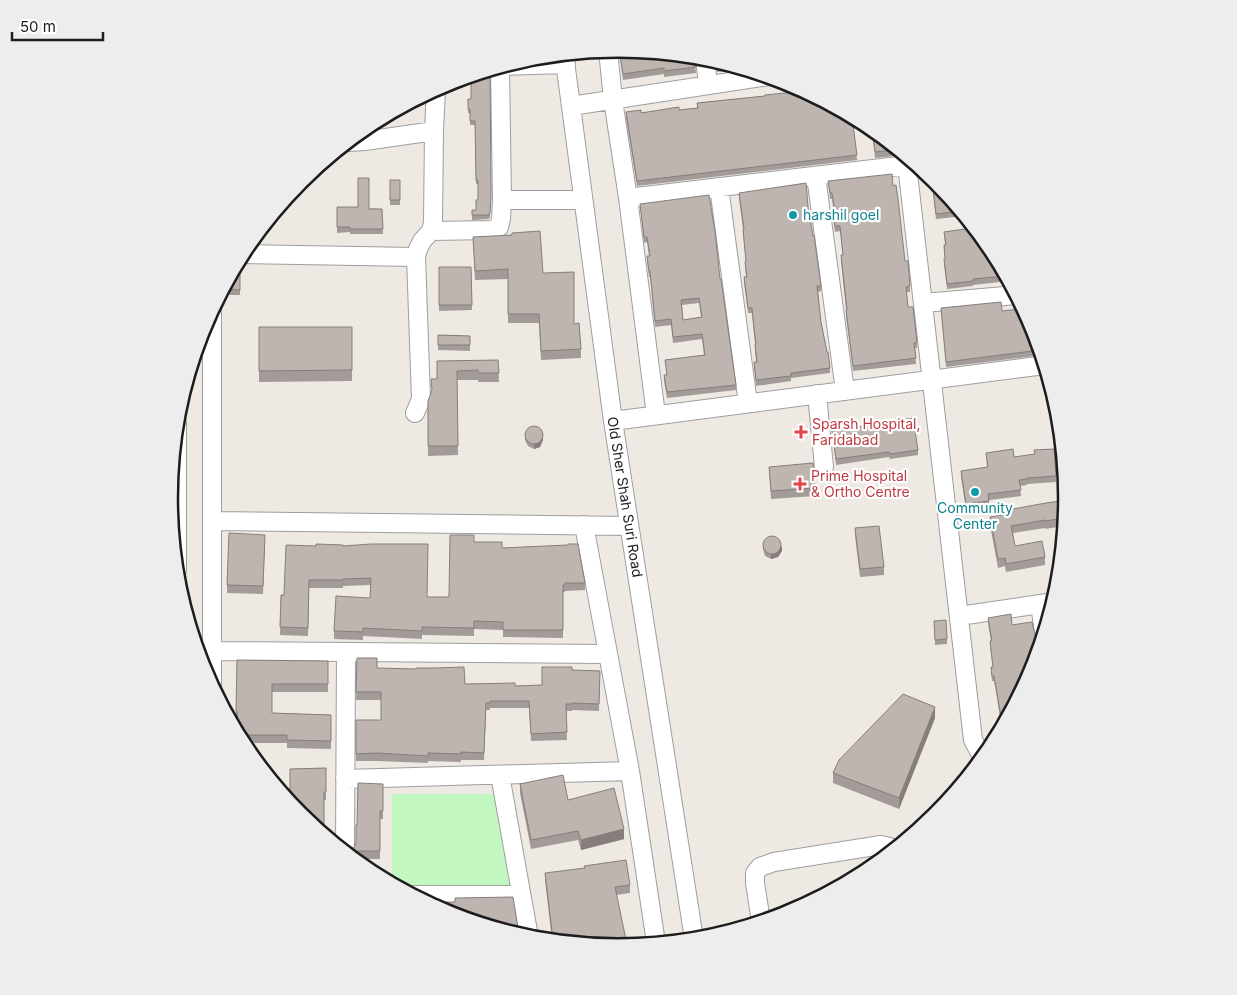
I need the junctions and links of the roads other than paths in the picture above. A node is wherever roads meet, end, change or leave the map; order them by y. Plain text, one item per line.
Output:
1 (609, 58) edge
2 (565, 61) edge
3 (706, 66) edge
4 (501, 73) edge
5 (753, 79) edge
6 (708, 86) junction
7 (434, 98) edge
8 (613, 100) junction
9 (571, 106) junction
10 (434, 130) junction
11 (361, 141) edge
12 (901, 161) edge
13 (907, 165) edge
14 (816, 176) junction
15 (719, 187) junction
16 (628, 198) junction
17 (502, 200) junction
18 (583, 200) junction
19 (430, 231) junction
20 (252, 254) edge
21 (416, 257) junction
22 (1008, 294) edge
23 (923, 303) junction
24 (212, 329) edge
25 (1038, 366) edge
26 (932, 379) junction
27 (845, 390) junction
28 (816, 394) junction
29 (748, 403) junction
30 (415, 413) dead end
31 (656, 415) junction
32 (613, 420) junction
33 (824, 467) dead end
34 (212, 521) junction
35 (584, 525) junction
36 (629, 526) junction
37 (1046, 603) edge
38 (960, 616) junction
39 (212, 651) junction
40 (346, 652) junction
41 (608, 654) junction
42 (212, 666) edge
43 (978, 750) edge
44 (630, 771) junction
45 (500, 775) junction
46 (345, 779) junction
47 (344, 841) edge
48 (887, 846) edge
49 (430, 895) edge
50 (521, 895) junction
51 (760, 914) edge
52 (527, 928) edge
53 (693, 931) edge
54 (655, 936) edge

1 - 8 street
2 - 9 street, Old Sher Shah Suri Road
3 - 6 street
4 - 17 street
5 - 6 street
6 - 8 street
7 - 10 street
8 - 9 street
8 - 16 street
9 - 18 street, Old Sher Shah Suri Road
10 - 11 street
10 - 19 street
12 - 14 street
13 - 23 street
14 - 15 street
14 - 27 street
15 - 16 street
15 - 29 street
16 - 31 street
17 - 18 street
17 - 19 street
18 - 32 street, Old Sher Shah Suri Road
19 - 21 street
20 - 21 street
21 - 30 street
22 - 23 street
23 - 26 street
24 - 34 street
25 - 26 street
26 - 27 street
26 - 38 street
27 - 28 street
28 - 29 street
28 - 33 street
29 - 31 street
31 - 32 street
32 - 36 street, Old Sher Shah Suri Road
34 - 35 street
34 - 39 street
35 - 36 street
35 - 41 street
36 - 53 street, Old Sher Shah Suri Road
37 - 38 street
38 - 43 street
39 - 40 street
39 - 42 street
40 - 41 street
40 - 46 street
41 - 44 street
44 - 45 street
44 - 54 street
45 - 46 street
45 - 50 street
46 - 47 street
48 - 51 street
49 - 50 street
50 - 52 street

